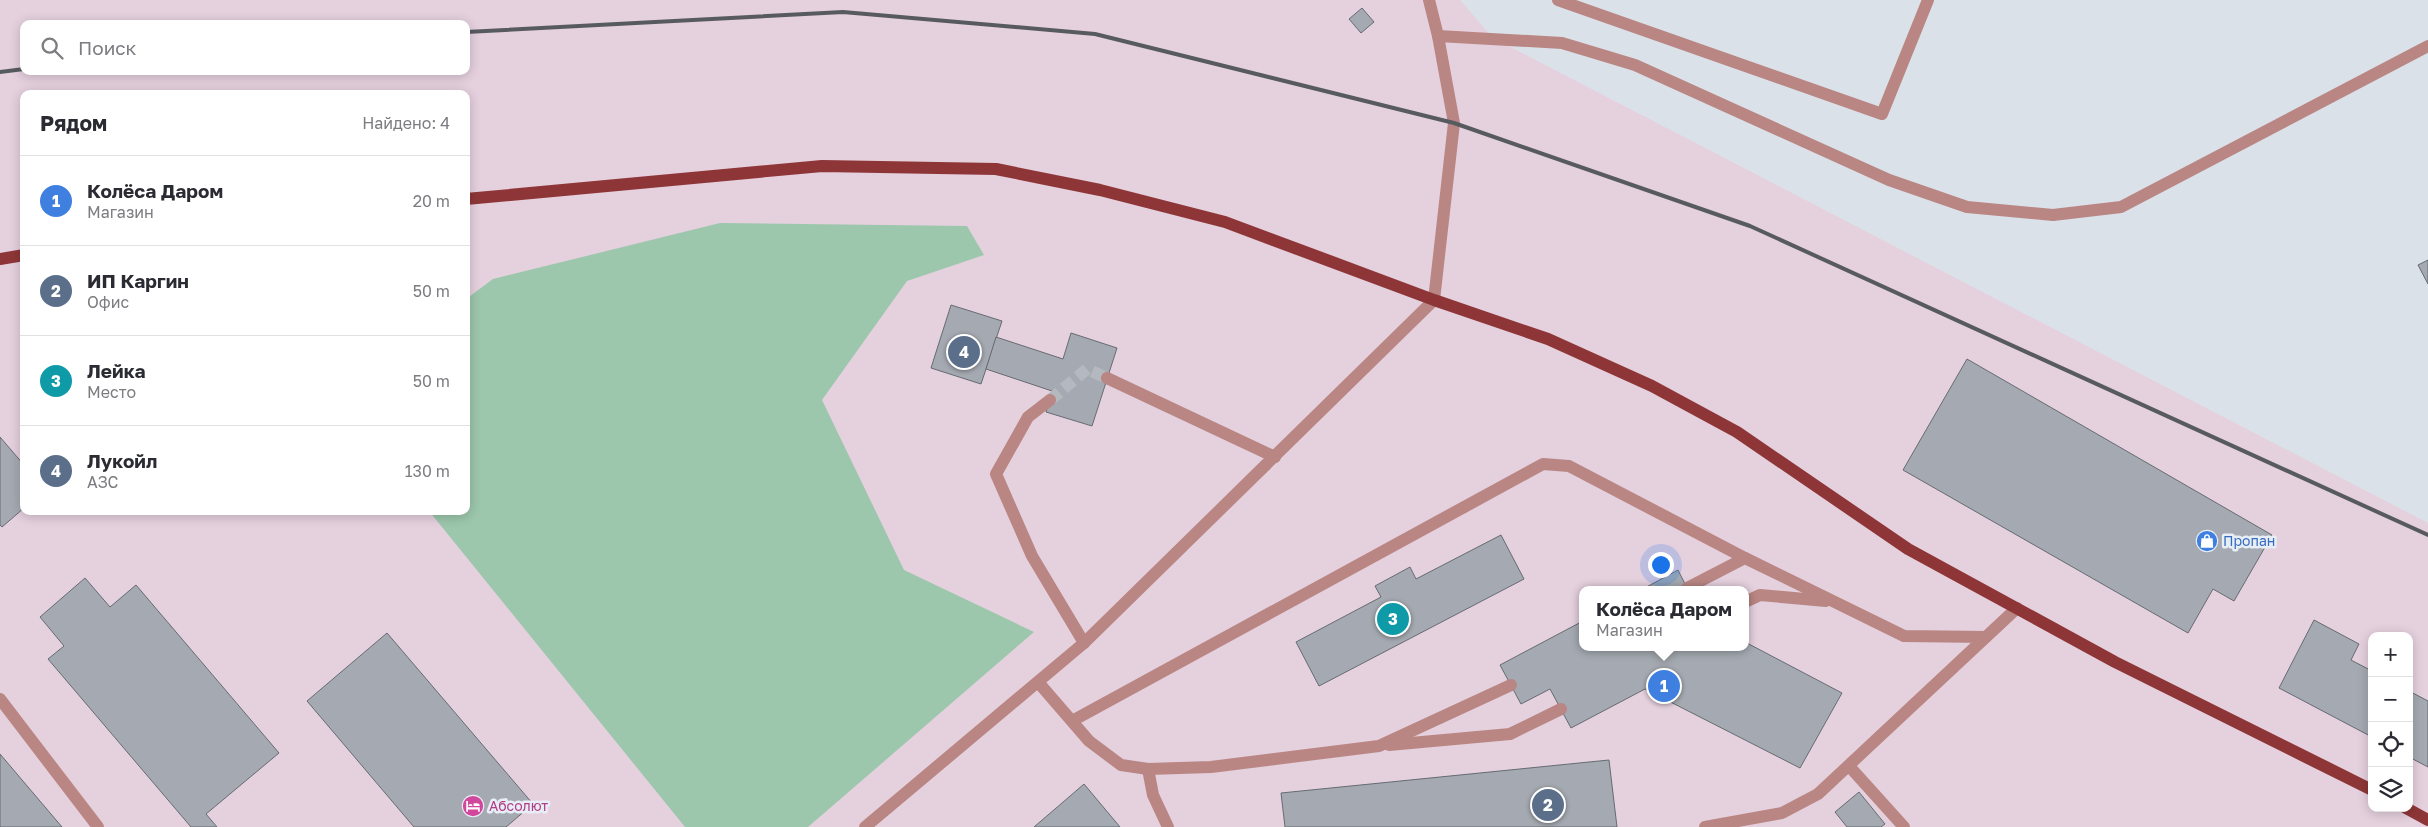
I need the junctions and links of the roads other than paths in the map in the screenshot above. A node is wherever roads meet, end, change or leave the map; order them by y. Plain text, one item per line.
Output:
1 (1429, 0) edge
2 (1558, 0) edge
3 (1928, 0) edge
4 (1438, 36) junction
5 (2428, 46) edge
6 (470, 199) edge
7 (20, 256) edge
8 (0, 260) edge
9 (1434, 300) junction
10 (1107, 378) tunnel mouth
11 (1050, 400) tunnel mouth
12 (1275, 457) junction
13 (1745, 558) junction
14 (1691, 586) edge
15 (1749, 600) edge
16 (1833, 602) junction
17 (2017, 608) junction
18 (1986, 637) junction
19 (1084, 642) junction
20 (1038, 682) junction
21 (1511, 685) dead end
22 (0, 699) edge
23 (1561, 709) dead end
24 (1072, 721) junction
25 (1380, 746) junction
26 (1849, 766) junction
27 (1148, 769) junction
28 (2368, 788) edge
29 (2413, 812) edge
30 (2428, 820) edge
31 (98, 827) edge
32 (865, 827) edge
33 (1168, 827) edge
34 (1705, 827) edge
35 (1904, 827) edge

1 - 4 street
2 - 3 street
4 - 5 street
4 - 9 street
6 - 9 main road
7 - 8 main road
9 - 12 street
9 - 17 main road
10 - 12 street
11 - 19 street
12 - 19 street
13 - 14 street
13 - 16 street
13 - 24 street
15 - 16 street
16 - 18 street
17 - 18 street
17 - 28 main road
18 - 26 street
19 - 20 street
20 - 24 street
20 - 32 street
21 - 25 street
22 - 31 street
23 - 25 street
24 - 27 street
25 - 27 street
26 - 34 street
26 - 35 street
27 - 33 street
29 - 30 main road

